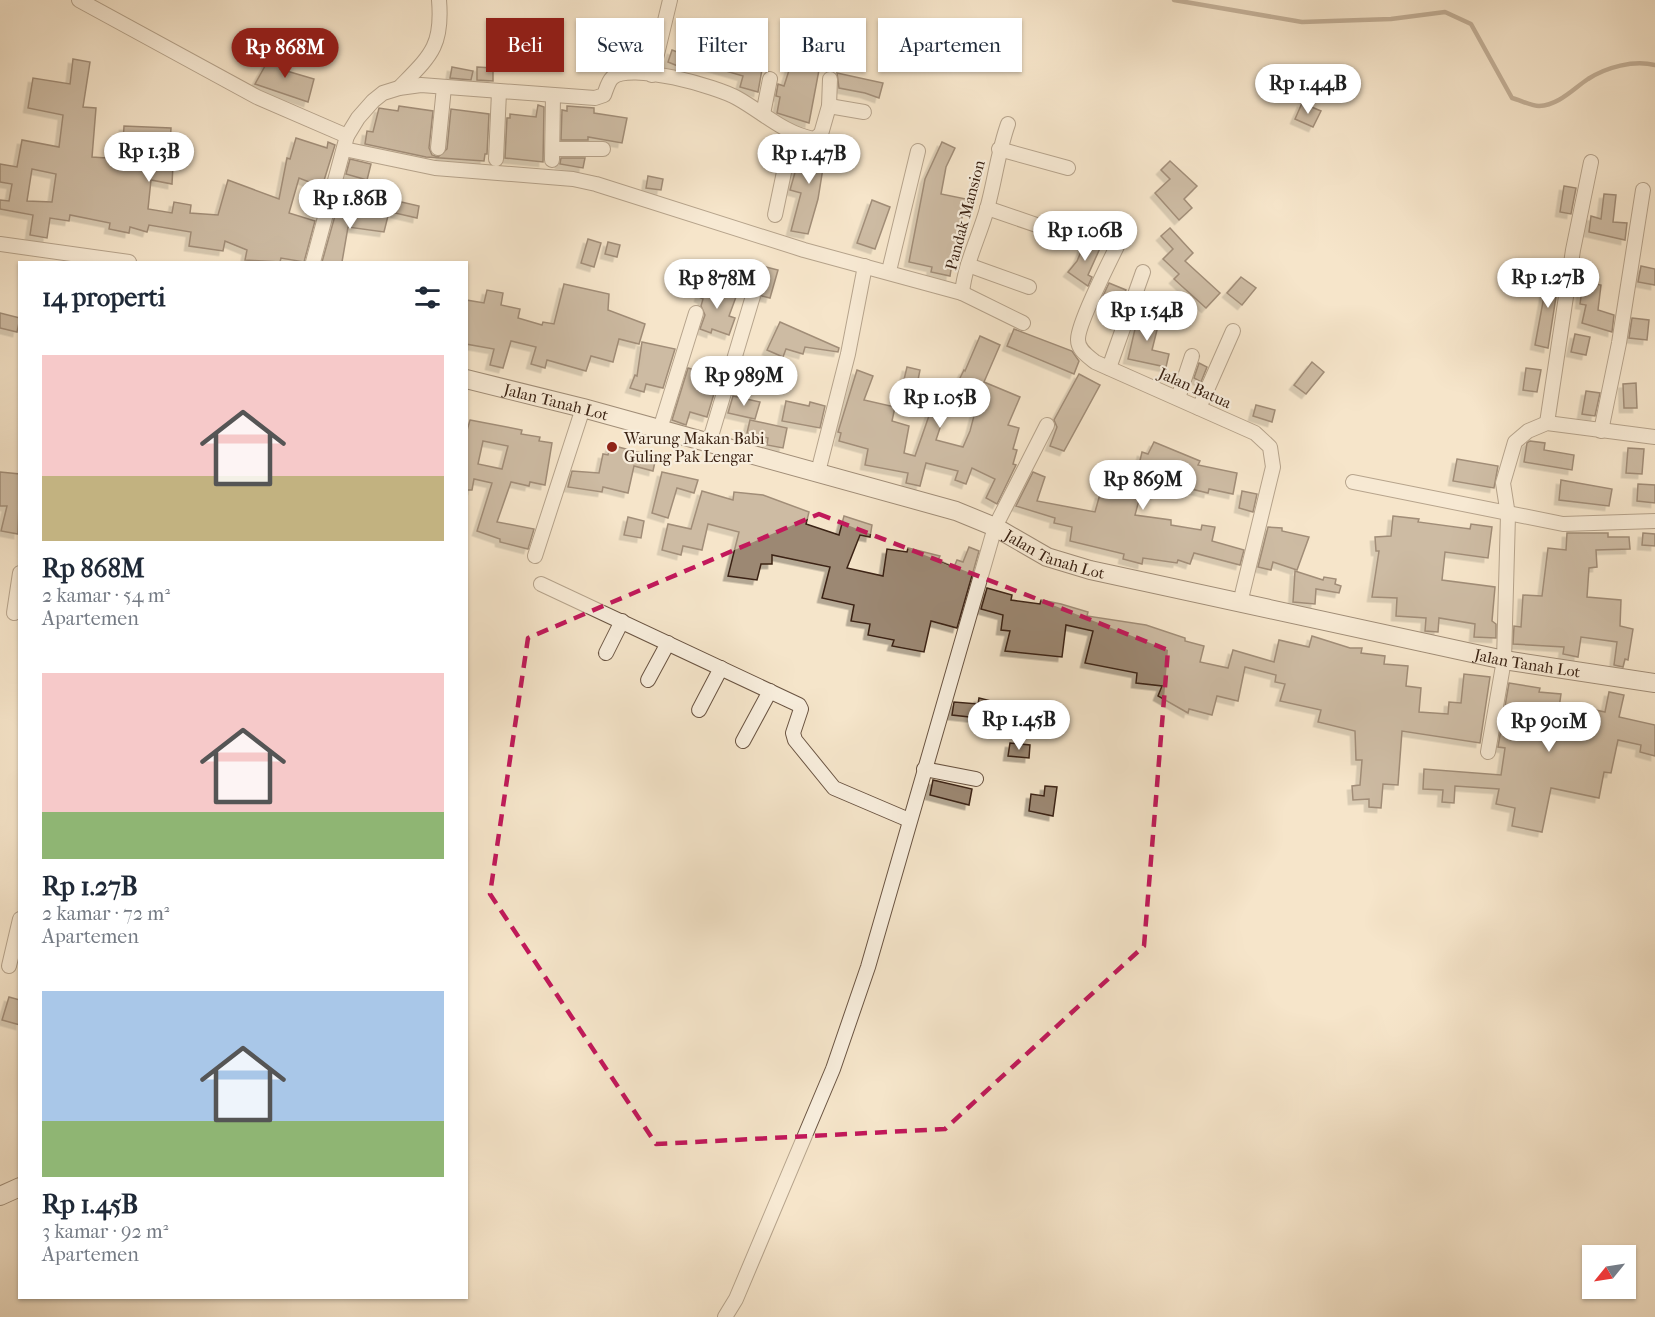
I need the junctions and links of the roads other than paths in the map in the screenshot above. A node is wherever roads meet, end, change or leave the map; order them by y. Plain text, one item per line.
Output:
1 (79, 0) edge
2 (439, 0) edge
3 (670, 0) edge
4 (652, 75) junction
5 (770, 79) dead end
6 (830, 79) dead end
7 (444, 87) junction
8 (399, 88) junction
9 (498, 92) junction
10 (553, 96) junction
11 (829, 106) junction
12 (864, 112) dead end
13 (763, 114) junction
14 (1008, 124) dead end
15 (792, 134) junction
16 (346, 142) junction
17 (438, 148) dead end
18 (603, 149) dead end
19 (999, 149) junction
20 (918, 151) dead end
21 (496, 159) dead end
22 (1591, 162) dead end
23 (1068, 168) dead end
24 (1643, 189) dead end
25 (987, 208) junction
26 (775, 215) dead end
27 (1127, 226) dead end
28 (1054, 231) dead end
29 (0, 244) edge
30 (67, 257) edge
31 (117, 261) edge
32 (313, 261) edge
33 (968, 265) junction
34 (865, 266) junction
35 (889, 271) junction
36 (1143, 272) dead end
37 (1029, 287) dead end
38 (962, 293) junction
39 (753, 296) dead end
40 (696, 313) dead end
41 (1023, 323) dead end
42 (1233, 331) dead end
43 (1192, 356) dead end
44 (1109, 368) junction
45 (468, 379) edge
46 (1178, 398) junction
47 (584, 408) junction
48 (1199, 408) junction
49 (1547, 423) junction
50 (1047, 424) dead end
51 (660, 429) junction
52 (1601, 431) junction
53 (1655, 437) edge
54 (709, 442) junction
55 (818, 472) junction
56 (1353, 482) dead end
57 (1508, 515) junction
58 (1655, 521) edge
59 (994, 527) junction
60 (535, 556) dead end
61 (18, 582) edge
62 (541, 584) dead end
63 (1240, 603) junction
64 (11, 612) edge
65 (622, 621) junction
66 (668, 643) junction
67 (606, 653) dead end
68 (1504, 660) junction
69 (721, 668) junction
70 (648, 680) dead end
71 (1655, 683) edge
72 (770, 691) junction
73 (699, 710) dead end
74 (742, 741) dead end
75 (1488, 752) dead end
76 (924, 769) junction
77 (976, 780) dead end
78 (909, 820) junction
79 (18, 928) edge
80 (9, 966) dead end
81 (18, 1188) edge
82 (0, 1196) edge
83 (725, 1317) edge

1 - 16 street, Pandak Mansion
2 - 8 street
3 - 4 street
4 - 10 street
4 - 13 street
5 - 13 street
6 - 11 street
7 - 8 street
7 - 9 street
7 - 17 street
8 - 16 street
9 - 10 street
9 - 21 street
10 - 18 street
11 - 12 street
11 - 15 street
13 - 15 street
14 - 19 street, Pandak Mansion
15 - 26 street
16 - 32 street
16 - 34 street, Pandak Mansion
19 - 23 street
19 - 25 street, Pandak Mansion
20 - 35 street
22 - 49 street
24 - 52 street
25 - 28 street
25 - 33 street, Pandak Mansion
27 - 44 street, Jalan Batua
29 - 30 street
30 - 31 street
33 - 37 street
33 - 38 street, Pandak Mansion
34 - 35 street, Pandak Mansion
34 - 55 street
35 - 38 street, Pandak Mansion
36 - 44 street
38 - 41 street
39 - 54 street
40 - 51 street
42 - 48 street
43 - 46 street
44 - 46 street, Jalan Batua
45 - 47 main road, Jalan Tanah Lot
46 - 48 street, Jalan Batua
47 - 51 main road, Jalan Tanah Lot
47 - 60 street
48 - 63 street, Jalan Batua
49 - 52 street
49 - 57 street
50 - 59 street
51 - 54 main road, Jalan Tanah Lot
52 - 53 street
54 - 55 main road, Jalan Tanah Lot
55 - 59 main road, Jalan Tanah Lot
56 - 57 street
57 - 58 street
57 - 68 street
59 - 63 main road, Jalan Tanah Lot
59 - 76 street
61 - 64 street
62 - 65 street
63 - 68 main road, Jalan Tanah Lot
65 - 66 street
65 - 67 street
66 - 69 street
66 - 70 street
68 - 71 main road, Jalan Tanah Lot
68 - 75 street
69 - 72 street
69 - 73 street
72 - 74 street
72 - 78 street
76 - 77 street
76 - 78 street
78 - 83 street
79 - 80 street
81 - 82 main road

